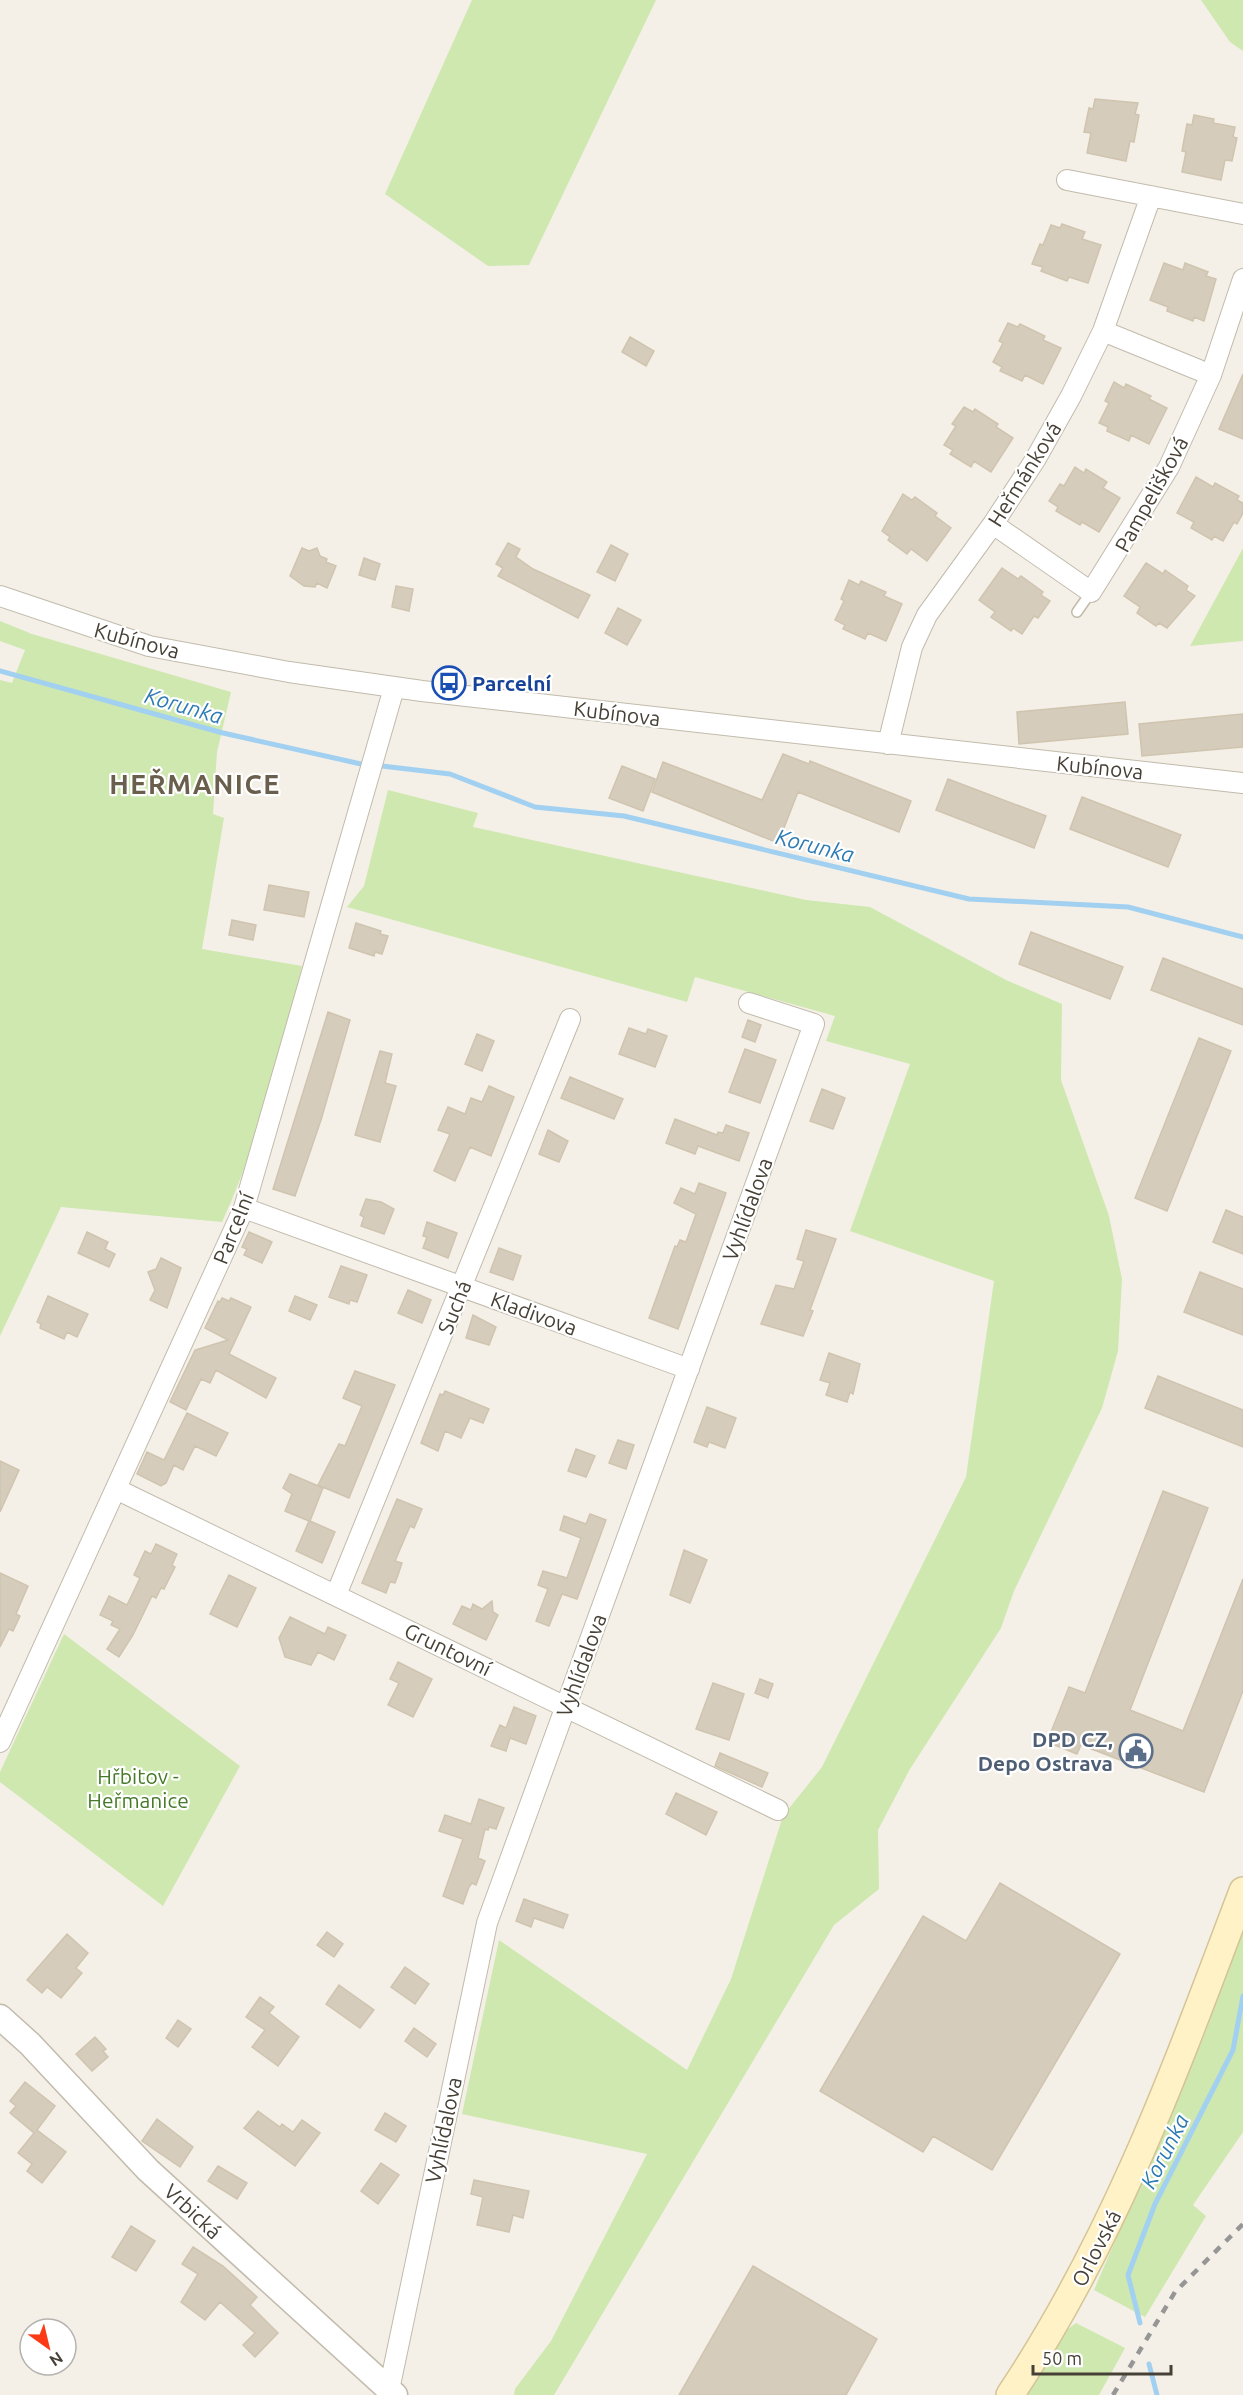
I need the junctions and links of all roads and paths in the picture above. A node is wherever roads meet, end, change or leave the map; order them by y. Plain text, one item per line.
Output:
1 (1066, 180) dead end
2 (1151, 196) junction
3 (1243, 214) edge
4 (1243, 279) edge
5 (1103, 331) junction
6 (1211, 375) junction
7 (993, 524) junction
8 (1091, 592) junction
9 (0, 596) edge
10 (1077, 612) dead end
11 (394, 688) junction
12 (888, 744) junction
13 (1243, 783) edge
14 (749, 1003) dead end
15 (570, 1019) dead end
16 (244, 1208) junction
17 (462, 1287) junction
18 (689, 1369) junction
19 (116, 1489) junction
20 (336, 1595) junction
21 (566, 1706) junction
22 (0, 1742) edge
23 (778, 1810) dead end
24 (1243, 1891) edge
25 (0, 2017) edge
26 (392, 2392) edge
27 (1010, 2395) edge

1 - 2 street
2 - 3 street
2 - 5 street, Heřmánková
4 - 6 street, Pampelišková
5 - 6 street
5 - 7 street, Heřmánková
6 - 8 street, Pampelišková
7 - 8 street
7 - 12 street, Heřmánková
8 - 10 lane
9 - 11 street, Kubínova
11 - 12 street, Kubínova
11 - 16 street, Parcelní
12 - 13 street, Kubínova
14 - 18 street, Vyhlídalova
15 - 17 street, Suchá
16 - 17 street, Kladivova
16 - 19 street, Parcelní
17 - 18 street, Kladivova
17 - 20 street, Suchá
18 - 21 street, Vyhlídalova
19 - 20 street, Gruntovní
19 - 22 street, Parcelní
20 - 21 street, Gruntovní
21 - 23 street, Gruntovní
21 - 26 street, Vyhlídalova
24 - 27 main road, Orlovská
25 - 26 street, Vrbická

